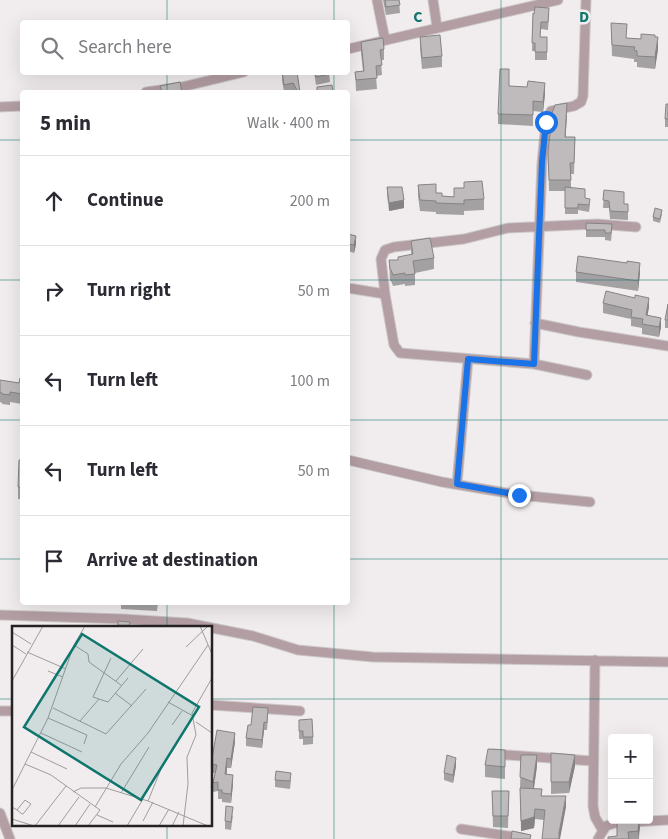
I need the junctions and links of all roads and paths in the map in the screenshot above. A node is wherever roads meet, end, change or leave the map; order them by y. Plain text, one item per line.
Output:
1 (377, 0) edge
2 (433, 0) edge
3 (558, 0) edge
4 (586, 0) edge
5 (437, 27) junction
6 (385, 40) junction
7 (350, 49) edge
8 (234, 75) edge
9 (189, 89) edge
10 (175, 90) edge
11 (20, 106) edge
12 (0, 107) edge
13 (540, 226) junction
14 (636, 227) dead end
15 (350, 288) edge
16 (385, 294) junction
17 (535, 323) junction
18 (668, 346) edge
19 (468, 359) junction
20 (534, 364) junction
21 (588, 375) dead end
22 (350, 460) edge
23 (457, 484) junction
24 (590, 502) dead end
25 (0, 615) edge
26 (202, 626) edge
27 (212, 628) edge
28 (595, 660) junction
29 (668, 662) edge
30 (212, 705) edge
31 (300, 711) dead end
32 (489, 754) edge
33 (593, 761) junction
34 (0, 812) edge
35 (668, 820) edge
36 (461, 829) dead end
37 (600, 835) edge
38 (494, 837) edge
39 (10, 839) edge
40 (530, 839) edge

1 - 6 street
2 - 5 street
3 - 5 street
4 - 13 street
5 - 6 street
6 - 7 street
8 - 9 street
9 - 10 street
11 - 12 street
13 - 14 street
13 - 16 street
13 - 17 street
15 - 16 street
16 - 19 street
17 - 18 street
17 - 20 street
19 - 20 street
19 - 23 street
20 - 21 street
22 - 23 street
23 - 24 street
25 - 26 street
27 - 28 street
28 - 29 street
28 - 33 street
30 - 31 street
32 - 33 street
33 - 37 street
34 - 39 street
35 - 37 street
36 - 38 street
38 - 40 street

